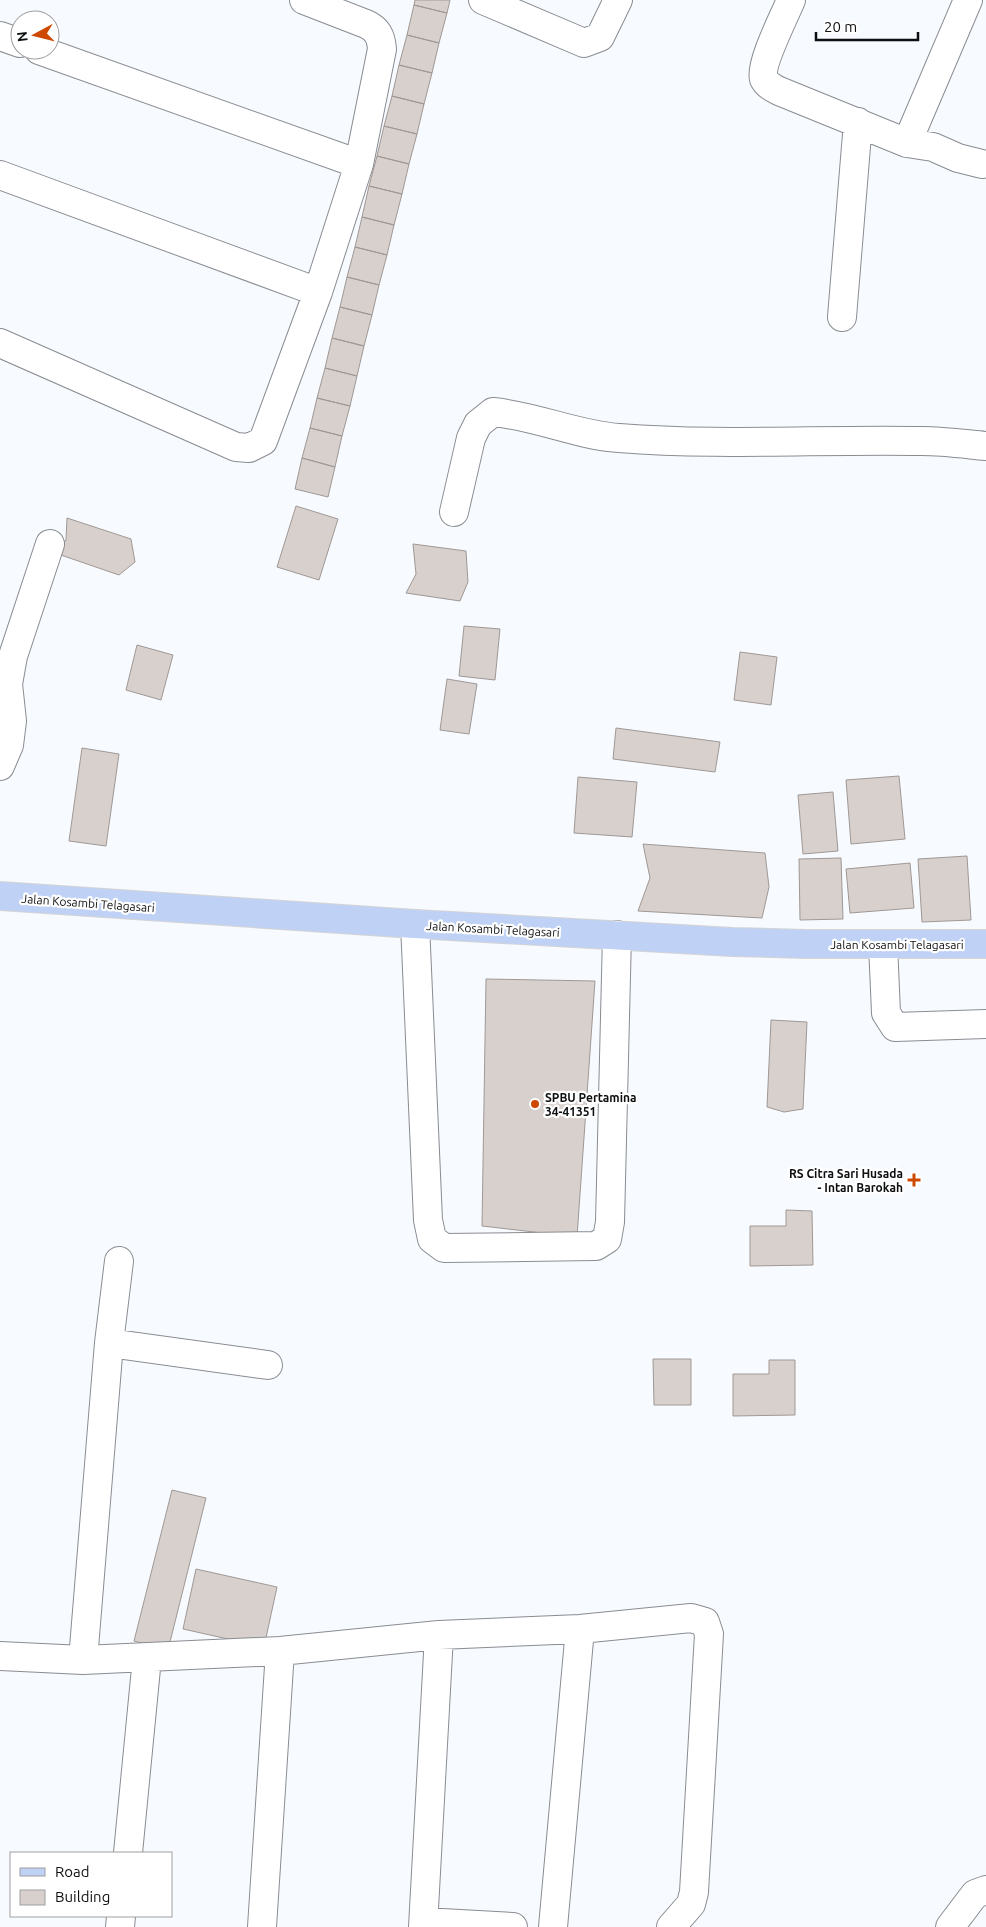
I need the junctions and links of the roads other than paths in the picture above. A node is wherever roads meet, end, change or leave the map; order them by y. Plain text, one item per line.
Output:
1 (304, 0) edge
2 (484, 0) edge
3 (618, 0) edge
4 (791, 0) edge
5 (968, 0) edge
6 (60, 57) edge
7 (858, 122) junction
8 (907, 143) junction
9 (359, 164) junction
10 (982, 164) dead end
11 (0, 174) edge
12 (318, 292) junction
13 (842, 317) dead end
14 (0, 343) edge
15 (986, 446) edge
16 (454, 512) dead end
17 (50, 544) dead end
18 (0, 766) edge
19 (0, 896) edge
20 (415, 924) junction
21 (616, 935) junction
22 (882, 944) junction
23 (986, 944) edge
24 (986, 1024) edge
25 (119, 1261) dead end
26 (109, 1343) junction
27 (268, 1365) dead end
28 (580, 1629) junction
29 (439, 1635) junction
30 (280, 1651) junction
31 (0, 1656) edge
32 (147, 1658) junction
33 (83, 1660) junction
34 (128, 1852) edge
35 (986, 1890) edge
36 (424, 1924) edge
37 (262, 1927) edge
38 (513, 1927) edge
39 (553, 1927) edge
40 (671, 1927) edge
41 (950, 1927) edge

1 - 9 street
2 - 3 street
4 - 7 street
5 - 8 street
6 - 9 street
7 - 8 street
7 - 13 street
8 - 10 street
9 - 12 street
11 - 12 street
12 - 14 street
15 - 16 street
17 - 18 street
19 - 20 main road, Jalan Kosambi Telagasari
20 - 21 main road, Jalan Kosambi Telagasari
20 - 21 street
21 - 22 main road, Jalan Kosambi Telagasari
22 - 23 main road, Jalan Kosambi Telagasari
22 - 24 street
25 - 26 street
26 - 27 street
26 - 33 street
28 - 29 street
28 - 39 street
28 - 40 street
29 - 30 street
29 - 36 street
30 - 32 street
30 - 37 street
31 - 33 street
32 - 33 street
32 - 34 street
35 - 41 street
36 - 38 street

